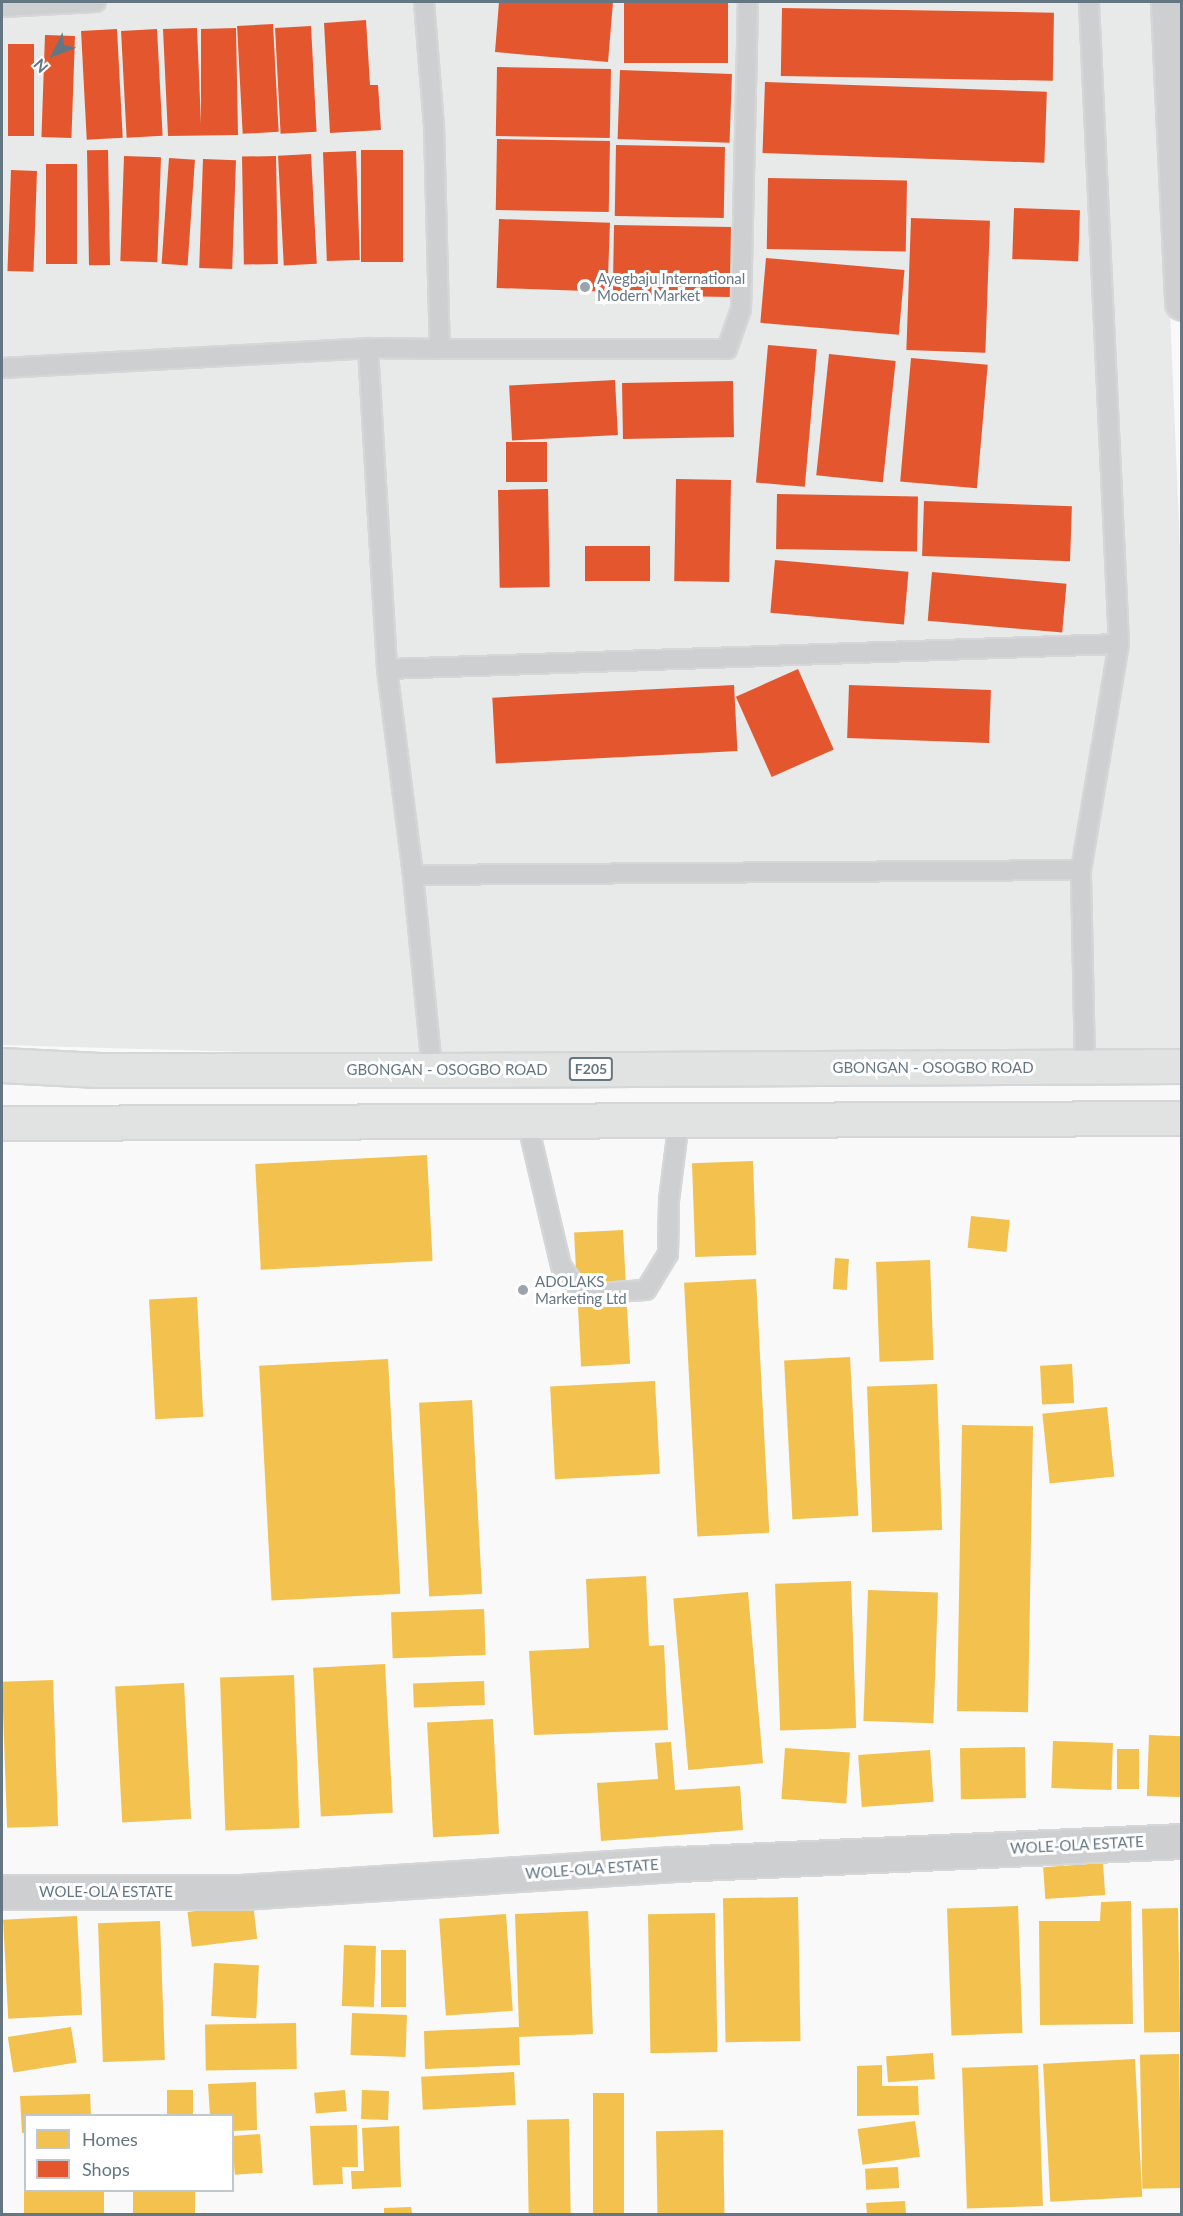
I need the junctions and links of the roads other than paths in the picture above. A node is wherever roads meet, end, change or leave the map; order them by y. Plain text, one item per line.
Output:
1 (96, 2) edge
2 (424, 2) edge
3 (748, 2) edge
4 (1089, 2) edge
5 (1168, 2) edge
6 (2, 8) edge
7 (1176, 95) edge
8 (1182, 303) edge
9 (368, 348) junction
10 (440, 349) junction
11 (2, 368) edge
12 (1119, 644) junction
13 (387, 669) junction
14 (1081, 870) junction
15 (413, 875) junction
16 (2, 1065) edge
17 (1182, 1066) edge
18 (1086, 1067) junction
19 (432, 1070) junction
20 (1182, 1118) edge
21 (527, 1121) junction
22 (679, 1121) junction
23 (2, 1124) edge
24 (1182, 1840) edge
25 (2, 1892) edge

1 - 6 lane
2 - 10 lane
3 - 10 lane
4 - 12 lane
5 - 7 street
7 - 8 street
9 - 10 lane
9 - 11 lane
9 - 13 lane
12 - 13 lane
12 - 14 lane
13 - 15 lane
14 - 15 lane
14 - 18 lane
15 - 19 lane
16 - 19 main road, GBONGAN - OSOGBO ROAD / F205
17 - 18 main road, GBONGAN - OSOGBO ROAD / F205
18 - 19 main road, GBONGAN - OSOGBO ROAD / F205
20 - 22 main road
21 - 22 main road
21 - 22 lane
21 - 23 main road
24 - 25 street, WOLE-OLA ESTATE

